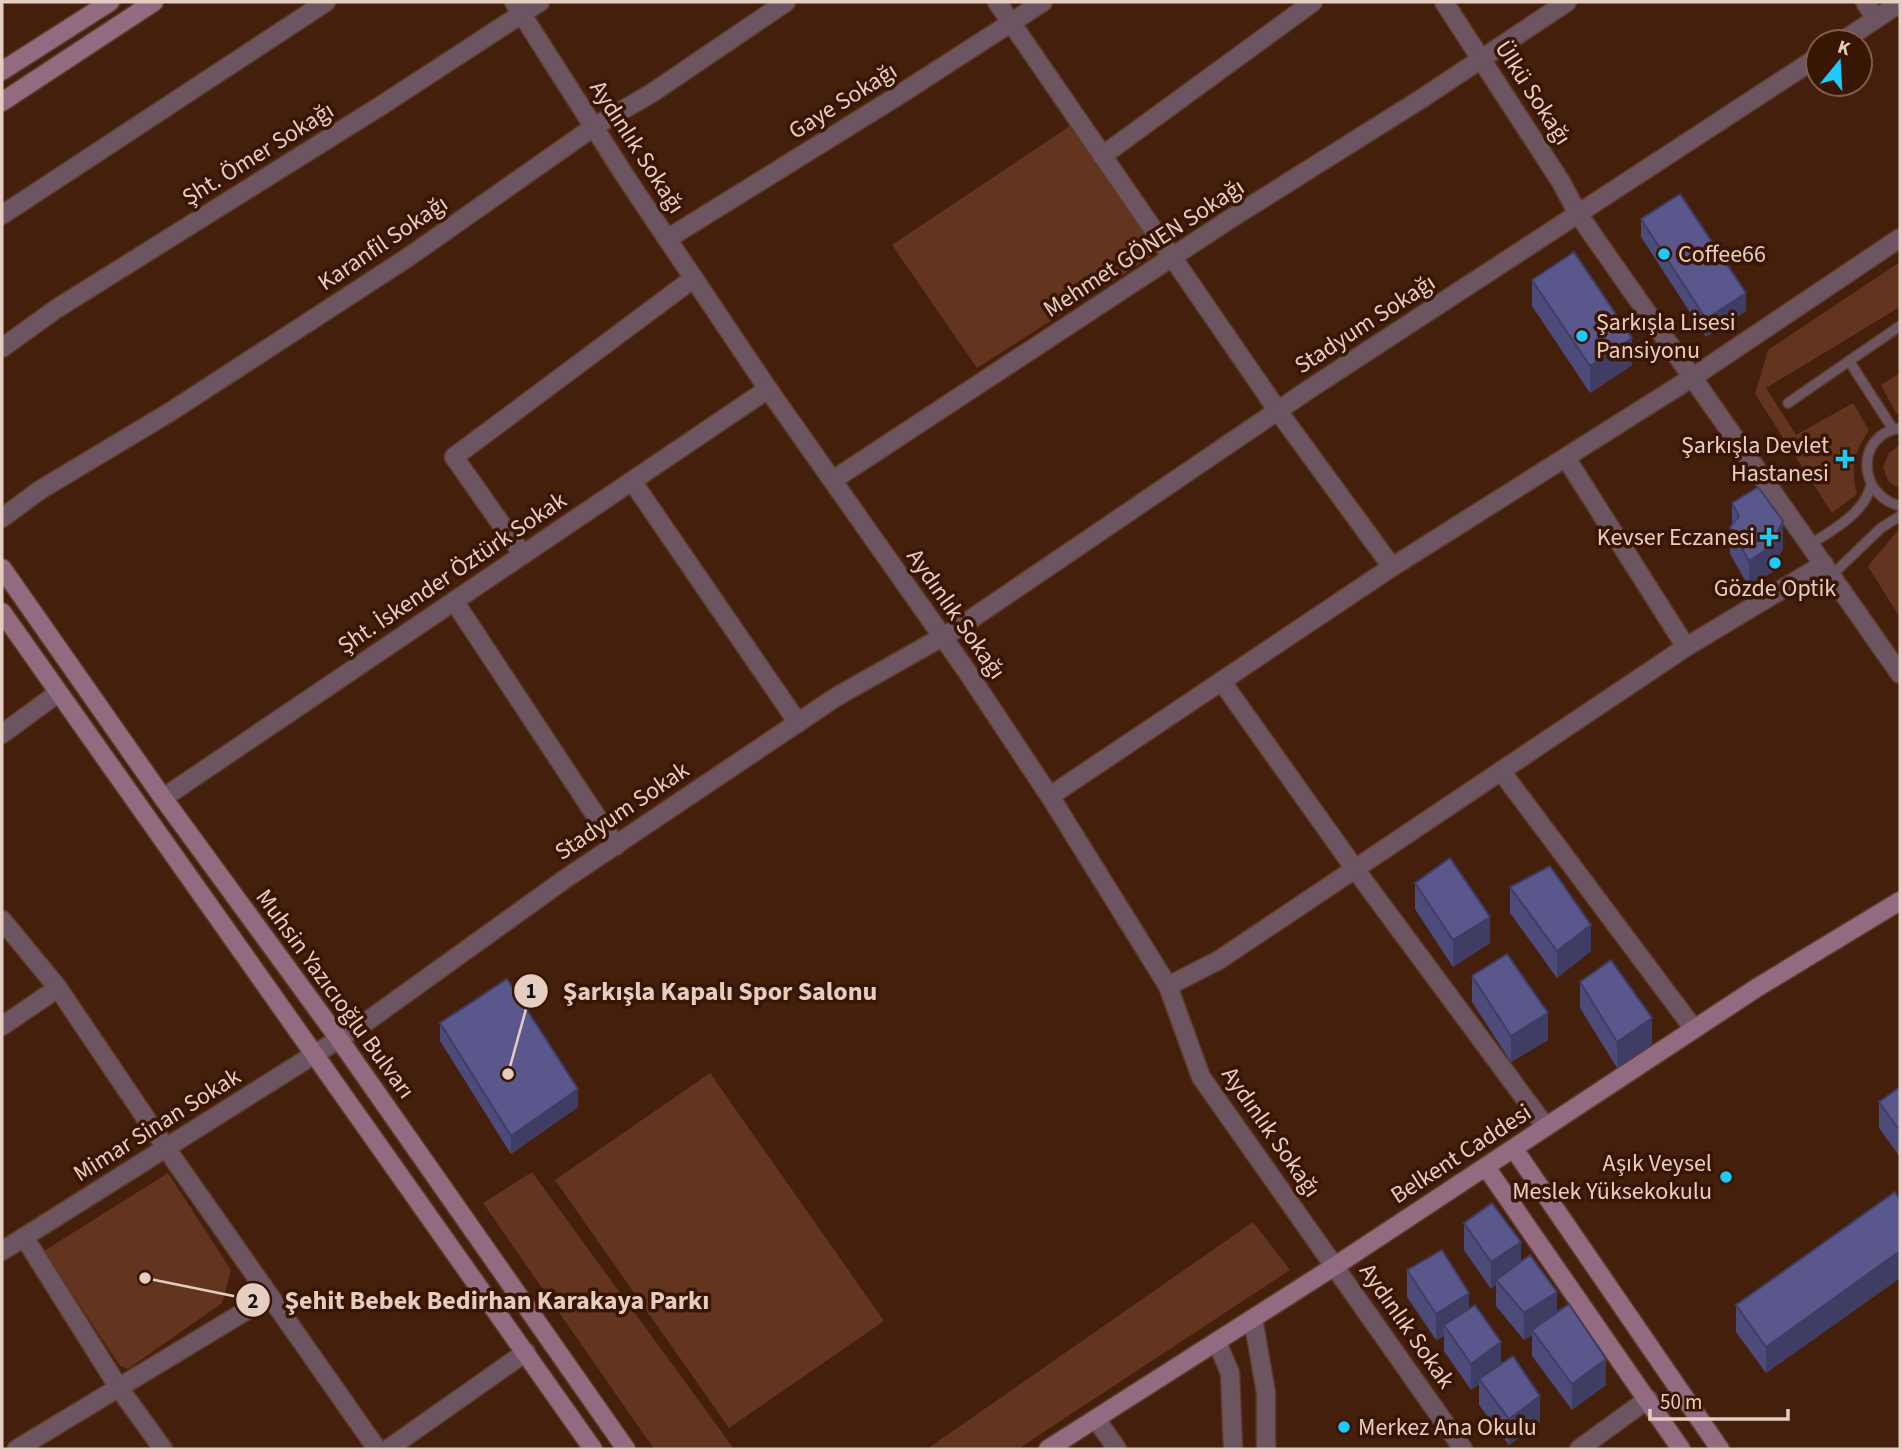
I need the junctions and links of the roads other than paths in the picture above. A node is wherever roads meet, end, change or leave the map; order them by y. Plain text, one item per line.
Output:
1 (110, 2) edge
2 (154, 2) edge
3 (326, 2) edge
4 (540, 2) edge
5 (786, 2) edge
6 (997, 2) edge
7 (1043, 2) edge
8 (1313, 2) edge
9 (1444, 2) edge
10 (1567, 2) edge
11 (1865, 2) edge
12 (1900, 3) edge
13 (518, 9) edge
14 (1876, 19) junction
15 (1011, 22) junction
16 (1862, 28) edge
17 (1482, 59) junction
18 (1804, 66) edge
19 (2, 71) edge
20 (2, 102) edge
21 (595, 127) junction
22 (1102, 156) junction
23 (1578, 214) junction
24 (2, 215) edge
25 (1900, 238) edge
26 (667, 239) junction
27 (1172, 258) junction
28 (694, 278) junction
29 (1900, 326) edge
30 (2, 348) edge
31 (1849, 361) junction
32 (1693, 377) junction
33 (768, 389) junction
34 (1788, 402) dead end
35 (1278, 411) junction
36 (1897, 428) edge
37 (1566, 458) junction
38 (834, 480) junction
39 (632, 481) junction
40 (1871, 486) junction
41 (1900, 506) edge
42 (1900, 516) edge
43 (2, 518) edge
44 (1811, 544) junction
45 (523, 555) junction
46 (1392, 567) junction
47 (2, 568) edge
48 (1828, 569) junction
49 (454, 601) junction
50 (2, 612) edge
51 (941, 635) junction
52 (1686, 647) junction
53 (1900, 674) edge
54 (1222, 682) junction
55 (58, 693) junction
56 (797, 723) junction
57 (2, 734) edge
58 (1501, 771) junction
59 (163, 798) junction
60 (1051, 798) junction
61 (615, 846) junction
62 (1355, 869) junction
63 (1900, 901) edge
64 (2, 920) edge
65 (1168, 986) junction
66 (58, 988) junction
67 (2, 1026) edge
68 (1694, 1029) junction
69 (339, 1040) junction
70 (314, 1056) junction
71 (1546, 1128) junction
72 (166, 1148) junction
73 (1514, 1149) junction
74 (1486, 1167) junction
75 (24, 1237) junction
76 (2, 1251) edge
77 (1335, 1266) junction
78 (270, 1297) junction
79 (1253, 1318) junction
80 (1217, 1342) junction
81 (526, 1352) junction
82 (119, 1388) junction
83 (1648, 1399) junction
84 (1096, 1419) junction
85 (17, 1449) edge
86 (163, 1449) edge
87 (377, 1449) edge
88 (388, 1449) edge
89 (593, 1449) edge
90 (626, 1449) edge
91 (1048, 1449) edge
92 (1117, 1449) edge
93 (1233, 1449) edge
94 (1266, 1449) edge
95 (1462, 1449) edge
96 (1579, 1449) edge
97 (1681, 1449) edge
98 (1720, 1449) edge

1 - 19 main road
2 - 20 main road
3 - 24 street
4 - 13 street, Şht. Ömer Sokağı
5 - 21 street, Karanfil Sokağı
6 - 15 street
7 - 15 street, Gaye Sokağı
8 - 22 street
9 - 17 street, Ülkü Sokağı
10 - 17 street, Mehmet GÖNEN Sokağı
11 - 14 street
12 - 14 street
13 - 21 street, Aydınlık Sokağı
13 - 30 street, Şht. Ömer Sokağı
14 - 16 street
15 - 22 street
15 - 26 street, Gaye Sokağı
17 - 23 street, Ülkü Sokağı
17 - 27 street, Mehmet GÖNEN Sokağı
18 - 23 street, Stadyum Sokağı
21 - 26 street, Aydınlık Sokağı
21 - 43 street, Karanfil Sokağı
22 - 27 street
23 - 32 street, Ülkü Sokağı
23 - 35 street, Stadyum Sokağı
25 - 32 street
26 - 28 street, Aydınlık Sokağı
27 - 35 street
27 - 38 street, Mehmet GÖNEN Sokağı
28 - 33 street, Aydınlık Sokağı
28 - 45 street
29 - 31 lane
31 - 34 lane
31 - 36 lane
32 - 37 street
32 - 44 street, Ülkü Sokağı
33 - 38 street, Aydınlık Sokağı
33 - 39 street, Şht. İskender Öztürk Sokak
35 - 46 street
35 - 51 street, Stadyum Sokağı
36 - 40 lane
37 - 46 street
37 - 52 street
38 - 51 street, Aydınlık Sokağı
39 - 45 street, Şht. İskender Öztürk Sokak
39 - 56 street
40 - 41 lane
40 - 44 lane
42 - 48 lane
44 - 48 street, Ülkü Sokağı
45 - 49 street, Şht. İskender Öztürk Sokak
46 - 54 street
47 - 59 main road, Muhsin Yazıcıoğlu Bulvarı
48 - 52 street
48 - 53 street, Ülkü Sokağı
49 - 59 street, Şht. İskender Öztürk Sokak
49 - 61 street
50 - 55 main road
51 - 56 street, Stadyum Sokak
51 - 60 street, Aydınlık Sokağı
52 - 58 street
54 - 60 street
54 - 62 street
55 - 57 street
55 - 70 main road
56 - 61 street, Stadyum Sokak
58 - 62 street
58 - 68 street
59 - 69 main road, Muhsin Yazıcıoğlu Bulvarı
60 - 65 street, Aydınlık Sokağı
61 - 69 street, Stadyum Sokak
62 - 65 street
62 - 71 street
63 - 68 main road, Belkent Caddesi
64 - 66 street
65 - 77 street, Aydınlık Sokağı
66 - 67 street
66 - 72 street
68 - 71 main road, Belkent Caddesi
69 - 70 street, Mimar Sinan Sokak
69 - 90 main road, Muhsin Yazıcıoğlu Bulvarı
70 - 72 street, Mimar Sinan Sokak
70 - 81 main road
71 - 73 main road, Belkent Caddesi
72 - 75 street, Mimar Sinan Sokak
72 - 78 street
73 - 74 main road, Belkent Caddesi
73 - 98 main road
74 - 77 main road, Belkent Caddesi
74 - 83 main road
75 - 76 street, Mimar Sinan Sokak
75 - 82 street
77 - 79 main road, Belkent Caddesi
77 - 95 street, Aydınlık Sokak
78 - 82 street
78 - 87 street
79 - 80 main road, Belkent Caddesi
79 - 94 street
80 - 84 main road, Belkent Caddesi
80 - 93 street
81 - 88 street
81 - 89 main road
82 - 85 street
82 - 86 street
83 - 96 street
83 - 97 main road
84 - 91 main road, Belkent Caddesi
84 - 92 street

